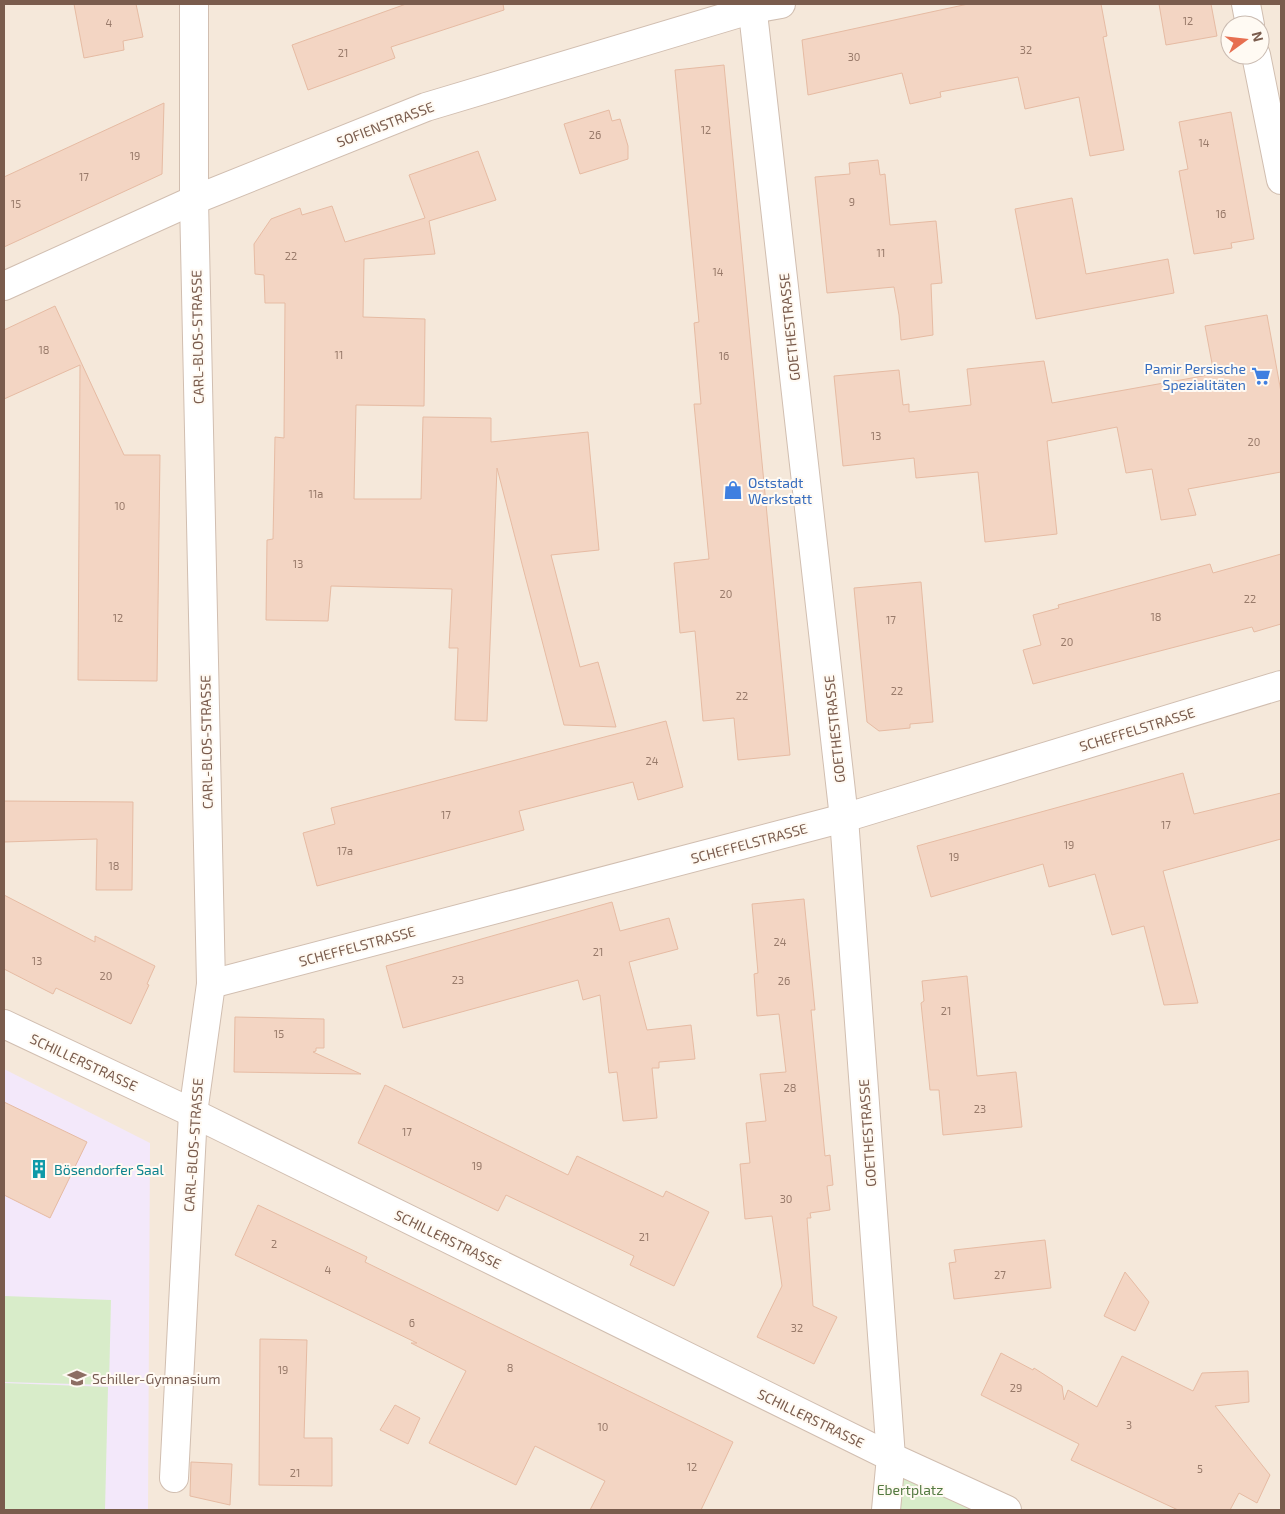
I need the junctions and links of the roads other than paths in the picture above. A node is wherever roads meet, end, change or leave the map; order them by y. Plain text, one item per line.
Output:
1 (194, 4) edge
2 (781, 4) edge
3 (753, 6) edge
4 (1258, 65) edge
5 (1281, 180) edge
6 (194, 200) junction
7 (4, 286) edge
8 (1281, 685) edge
9 (844, 818) junction
10 (211, 984) junction
11 (4, 1024) edge
12 (193, 1113) junction
13 (891, 1457) junction
14 (174, 1478) dead end
15 (886, 1510) edge
16 (1007, 1510) edge

1 - 6 street, CARL-BLOS-STRASSE
2 - 3 street, SOFIENSTRASSE
3 - 6 street, SOFIENSTRASSE
3 - 9 street, GOETHESTRASSE
4 - 5 street
6 - 7 street, SOFIENSTRASSE
6 - 10 street, CARL-BLOS-STRASSE
8 - 9 street, SCHEFFELSTRASSE
9 - 10 street, SCHEFFELSTRASSE
9 - 13 street, GOETHESTRASSE
10 - 12 street, CARL-BLOS-STRASSE
11 - 12 street, SCHILLERSTRASSE
12 - 13 street, SCHILLERSTRASSE
12 - 14 street, CARL-BLOS-STRASSE
13 - 15 street
13 - 16 street

